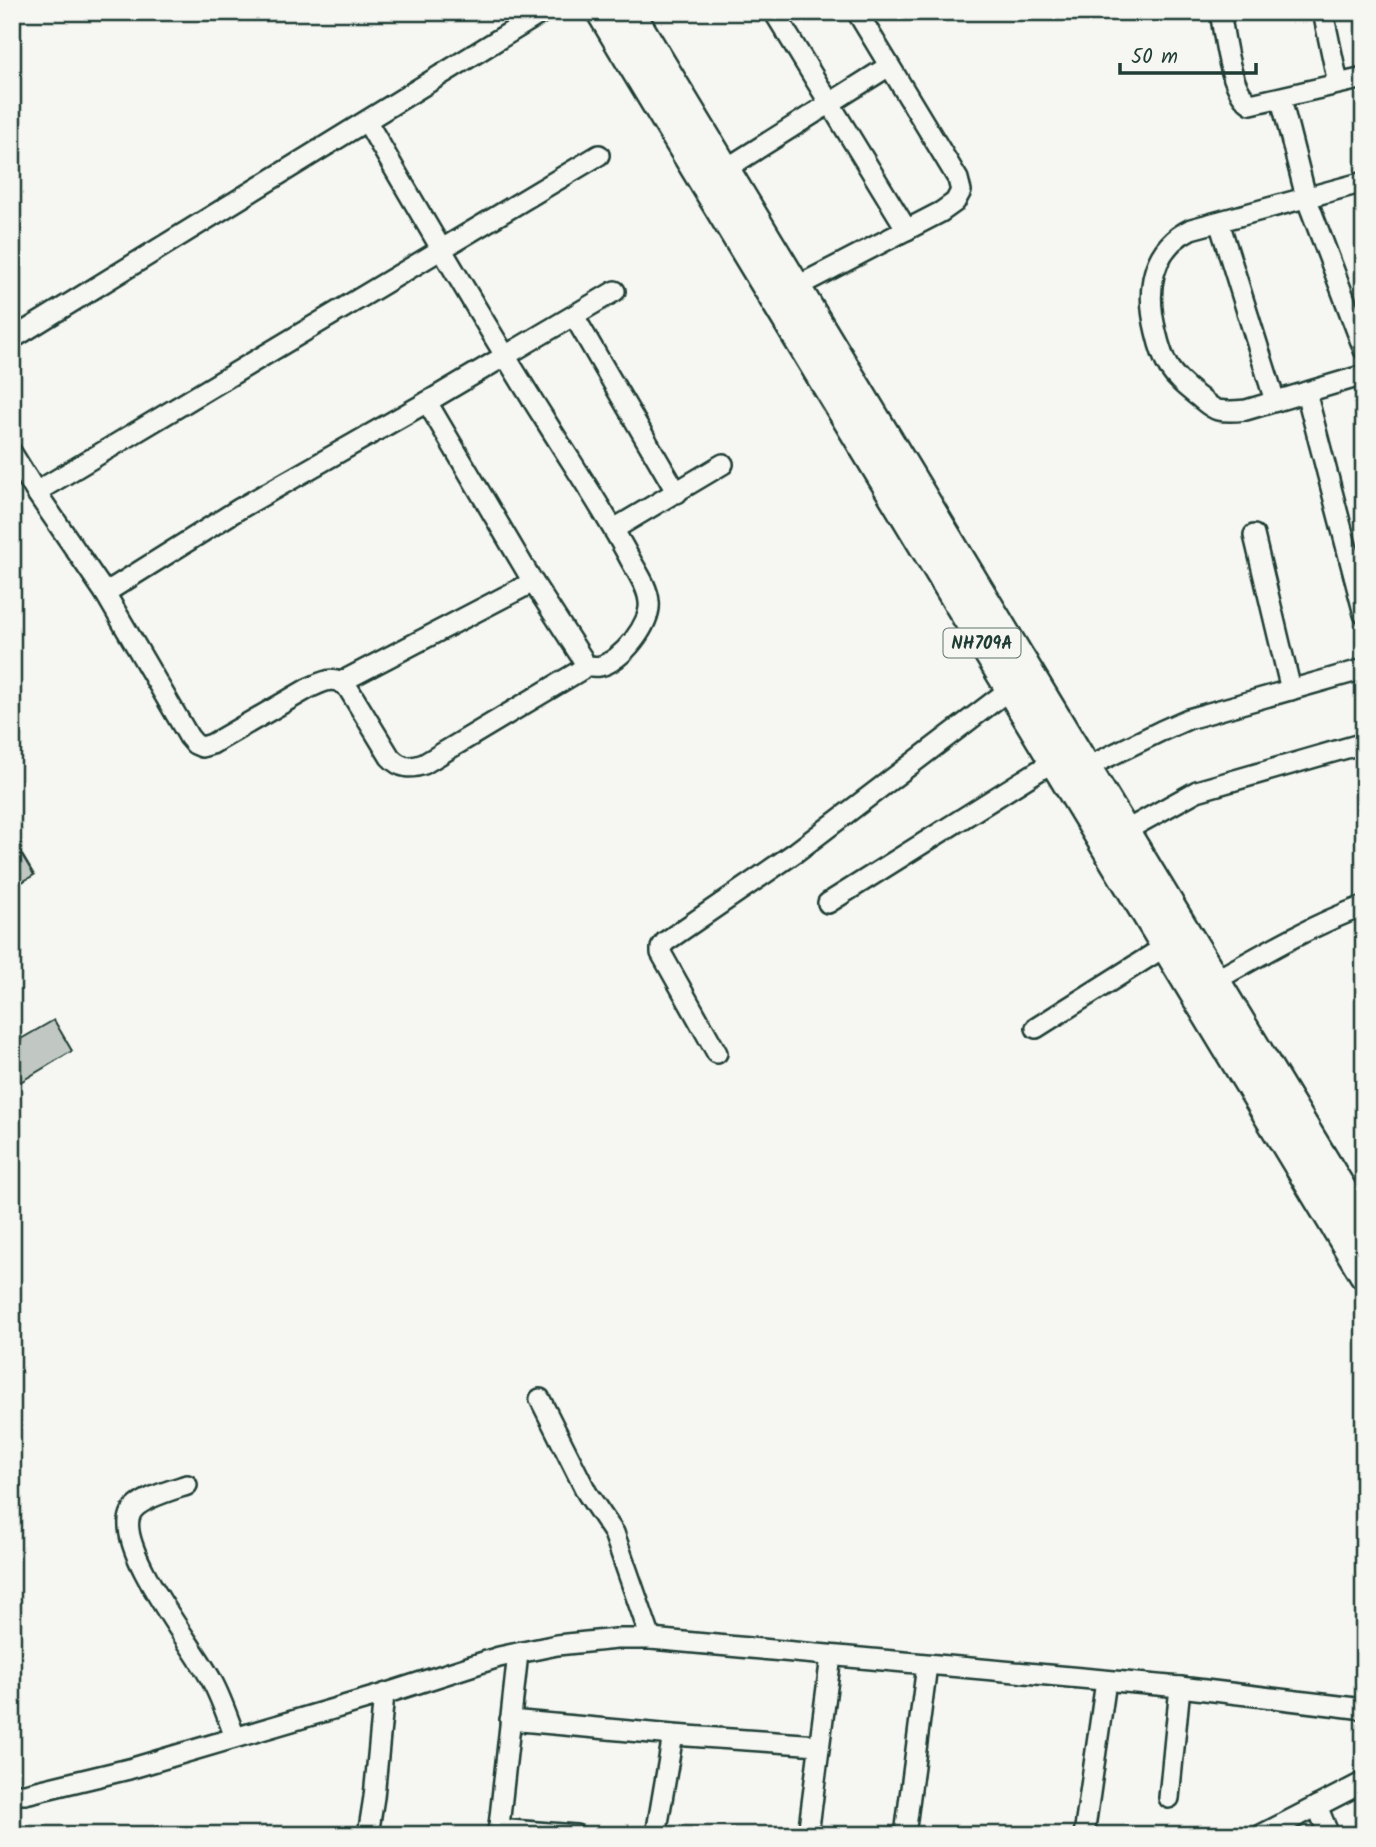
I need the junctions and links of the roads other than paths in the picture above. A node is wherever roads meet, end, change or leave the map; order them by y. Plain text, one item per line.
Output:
1 (543, 12) edge
2 (601, 12) edge
3 (629, 12) edge
4 (774, 12) edge
5 (857, 12) edge
6 (1220, 12) edge
7 (1323, 12) edge
8 (889, 66) junction
9 (1364, 78) edge
10 (1338, 83) junction
11 (1281, 99) junction
12 (829, 104) junction
13 (367, 122) junction
14 (599, 155) dead end
15 (724, 170) junction
16 (1364, 182) edge
17 (1306, 197) junction
18 (1219, 222) junction
19 (906, 230) junction
20 (441, 250) junction
21 (794, 288) junction
22 (615, 291) dead end
23 (574, 316) junction
24 (12, 339) edge
25 (1364, 350) edge
26 (505, 357) junction
27 (1364, 375) edge
28 (1306, 392) junction
29 (1275, 401) junction
30 (427, 402) junction
31 (12, 453) edge
32 (723, 464) dead end
33 (36, 492) junction
34 (677, 492) junction
35 (614, 529) junction
36 (1254, 535) dead end
37 (533, 582) junction
38 (105, 593) junction
39 (1364, 614) edge
40 (584, 665) junction
41 (1364, 669) edge
42 (341, 682) junction
43 (1010, 690) junction
44 (1291, 690) junction
45 (1364, 743) edge
46 (1069, 769) junction
47 (1125, 831) junction
48 (828, 903) dead end
49 (1364, 906) edge
50 (1166, 946) junction
51 (1216, 980) junction
52 (1036, 1028) dead end
53 (717, 1053) dead end
54 (1364, 1226) edge
55 (1364, 1274) edge
56 (540, 1399) dead end
57 (187, 1485) dead end
58 (651, 1639) junction
59 (518, 1653) junction
60 (831, 1656) junction
61 (927, 1665) junction
62 (1106, 1681) junction
63 (1180, 1687) junction
64 (384, 1694) junction
65 (1364, 1709) edge
66 (510, 1720) junction
67 (673, 1735) junction
68 (235, 1737) junction
69 (818, 1745) junction
70 (1364, 1782) edge
71 (12, 1794) edge
72 (1169, 1798) dead end
73 (1317, 1806) junction
74 (498, 1832) edge
75 (368, 1835) edge
76 (576, 1835) edge
77 (656, 1835) edge
78 (807, 1835) edge
79 (905, 1835) edge
80 (1084, 1835) edge
81 (1261, 1835) edge
82 (1329, 1835) edge

1 - 13 street
2 - 43 highway, NH709A
3 - 15 highway, NH709A
4 - 12 street
5 - 8 street
6 - 11 street
7 - 10 street
8 - 12 street
8 - 19 street
9 - 10 street
10 - 11 street
11 - 17 street
12 - 15 street
12 - 19 street
13 - 20 street
13 - 24 street
14 - 20 street
15 - 21 highway, NH709A
16 - 17 street
17 - 18 street
17 - 25 street
18 - 29 street
18 - 29 street
19 - 21 street
20 - 26 street
20 - 33 street
21 - 46 highway, NH709A
22 - 23 street
23 - 26 street
23 - 34 street
26 - 30 street
26 - 35 street
27 - 28 street
28 - 29 street
28 - 39 street
30 - 37 street
30 - 38 street
31 - 33 street
32 - 34 street
33 - 38 street
34 - 35 street
35 - 40 street
36 - 44 street
37 - 40 street
37 - 42 street
38 - 42 street
40 - 42 street
41 - 44 street
43 - 46 highway, NH709A
43 - 53 street
44 - 46 street
45 - 47 street
46 - 47 highway, NH709A
46 - 48 street
46 - 50 highway, NH709A
47 - 51 highway, NH709A
49 - 51 street
50 - 52 street
50 - 55 highway, NH709A
51 - 54 highway, NH709A
56 - 58 street
57 - 68 street
58 - 59 street
58 - 60 street
59 - 64 street
59 - 66 street
60 - 61 street
60 - 69 street
61 - 62 street
61 - 79 street
62 - 63 street
62 - 80 street
63 - 65 street
63 - 72 street
64 - 68 street
64 - 75 street
66 - 67 street
66 - 74 street
67 - 69 street
67 - 77 street
68 - 71 street
69 - 78 street
70 - 73 street
73 - 81 street
73 - 82 street
74 - 76 street

